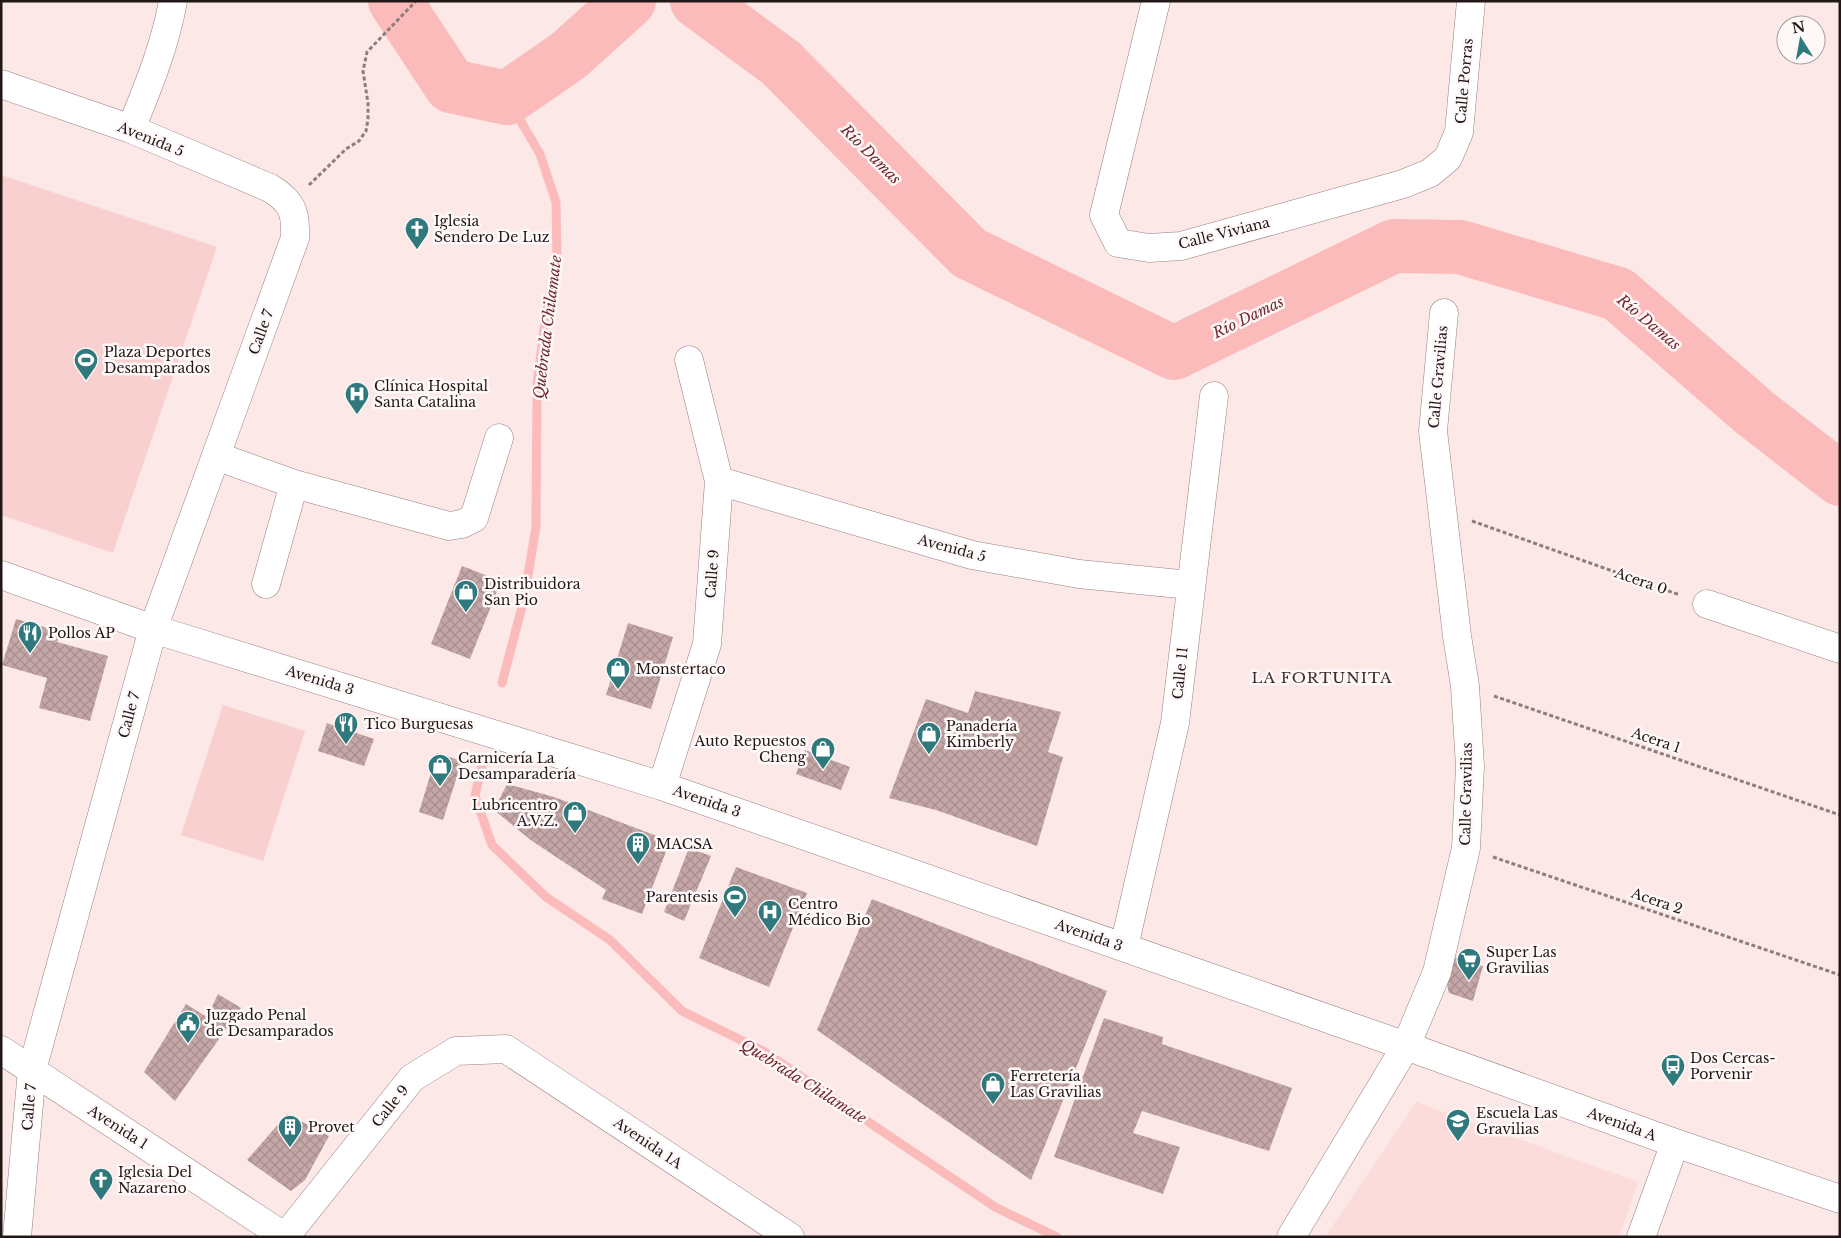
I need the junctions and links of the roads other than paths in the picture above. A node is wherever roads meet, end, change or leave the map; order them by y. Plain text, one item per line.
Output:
1 (173, 1) edge
2 (1156, 1) edge
3 (1471, 1) edge
4 (1, 84) edge
5 (131, 129) junction
6 (1448, 158) joint
7 (292, 208) joint
8 (1444, 313) dead end
9 (689, 360) dead end
10 (1214, 396) dead end
11 (499, 438) dead end
12 (216, 456) junction
13 (719, 481) junction
14 (294, 484) junction
15 (1, 575) edge
16 (266, 584) dead end
17 (1190, 585) junction
18 (1707, 604) road end
19 (153, 629) junction
20 (1840, 649) edge
21 (662, 786) junction
22 (1124, 947) junction
23 (1406, 1046) junction
24 (506, 1049) joint
25 (1, 1050) edge
26 (32, 1070) junction
27 (1675, 1143) junction
28 (1840, 1199) edge
29 (17, 1237) edge
30 (285, 1237) edge
31 (790, 1237) edge
32 (1291, 1237) edge
33 (1641, 1237) edge

1 - 5 street
2 - 6 street, Calle Viviana
3 - 6 street, Calle Porras
4 - 5 street, Avenida 5
5 - 7 street, Avenida 5
7 - 12 street, Calle 7
8 - 23 street, Calle Gravilias
9 - 13 street, Calle 9
10 - 17 street, Calle 11
11 - 14 street
12 - 14 street
12 - 19 street, Calle 7
13 - 17 street, Avenida 5
13 - 21 street, Calle 9
14 - 16 street
15 - 19 street, Avenida 3
17 - 22 street, Calle 11
18 - 20 street
19 - 21 street, Avenida 3
19 - 26 street, Calle 7
21 - 22 street, Avenida 3
22 - 23 street, Avenida 3
23 - 27 street, Avenida A
23 - 32 street, Calle Gravilias
24 - 30 street, Calle 9
24 - 31 street, Avenida 1A
25 - 26 street, Avenida 1
26 - 29 street, Calle 7
26 - 30 street, Avenida 1
27 - 28 street, Avenida A
27 - 33 street

